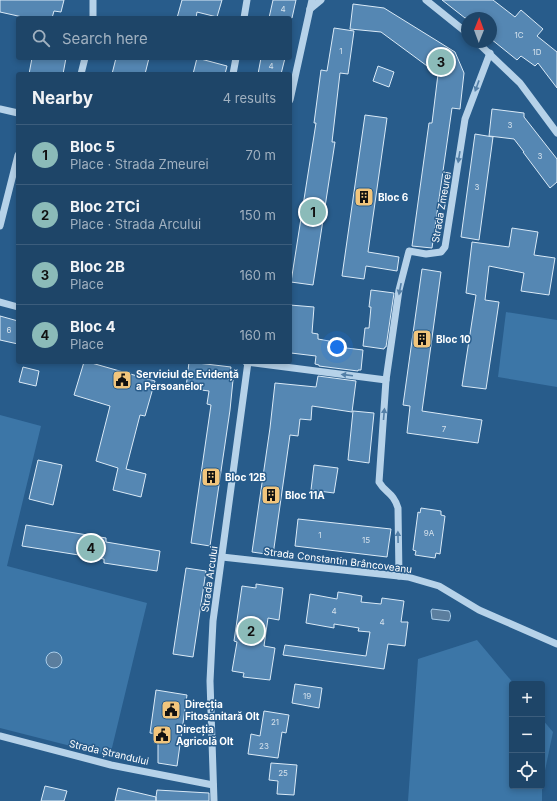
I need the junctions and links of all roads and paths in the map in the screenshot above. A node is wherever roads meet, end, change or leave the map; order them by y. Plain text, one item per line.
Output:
1 (93, 0) edge
2 (247, 0) edge
3 (312, 0) edge
4 (321, 0) edge
5 (426, 0) edge
6 (310, 10) junction
7 (93, 16) edge
8 (244, 16) edge
9 (461, 28) edge
10 (484, 48) edge
11 (490, 53) junction
12 (84, 60) edge
13 (236, 60) edge
14 (82, 72) edge
15 (233, 72) edge
16 (292, 91) edge
17 (0, 109) edge
18 (16, 113) edge
19 (557, 132) edge
20 (16, 163) edge
21 (0, 226) edge
22 (0, 302) edge
23 (16, 306) edge
24 (248, 364) edge
25 (263, 364) edge
26 (386, 380) junction
27 (222, 556) junction
28 (399, 576) junction
29 (557, 644) edge
30 (0, 736) edge
31 (214, 785) junction
32 (214, 801) edge

1 - 7 street
2 - 8 street
3 - 6 street
4 - 6 street
5 - 9 street
6 - 16 street
10 - 11 street
11 - 19 street
11 -> 26 street, Strada Zmeurei
12 - 14 street
13 - 15 street
17 - 18 street
20 - 21 street
22 - 23 street
24 - 27 street, Strada Arcului
26 -> 25 street
28 -> 26 street, Strada Zmeurei
27 - 28 street, Strada Constantin Brâncoveanu
27 - 31 street, Strada Arcului
28 - 29 street, Strada Constantin Brâncoveanu
30 - 31 street, Strada Ștrandului
31 - 32 street, Strada Arcului

